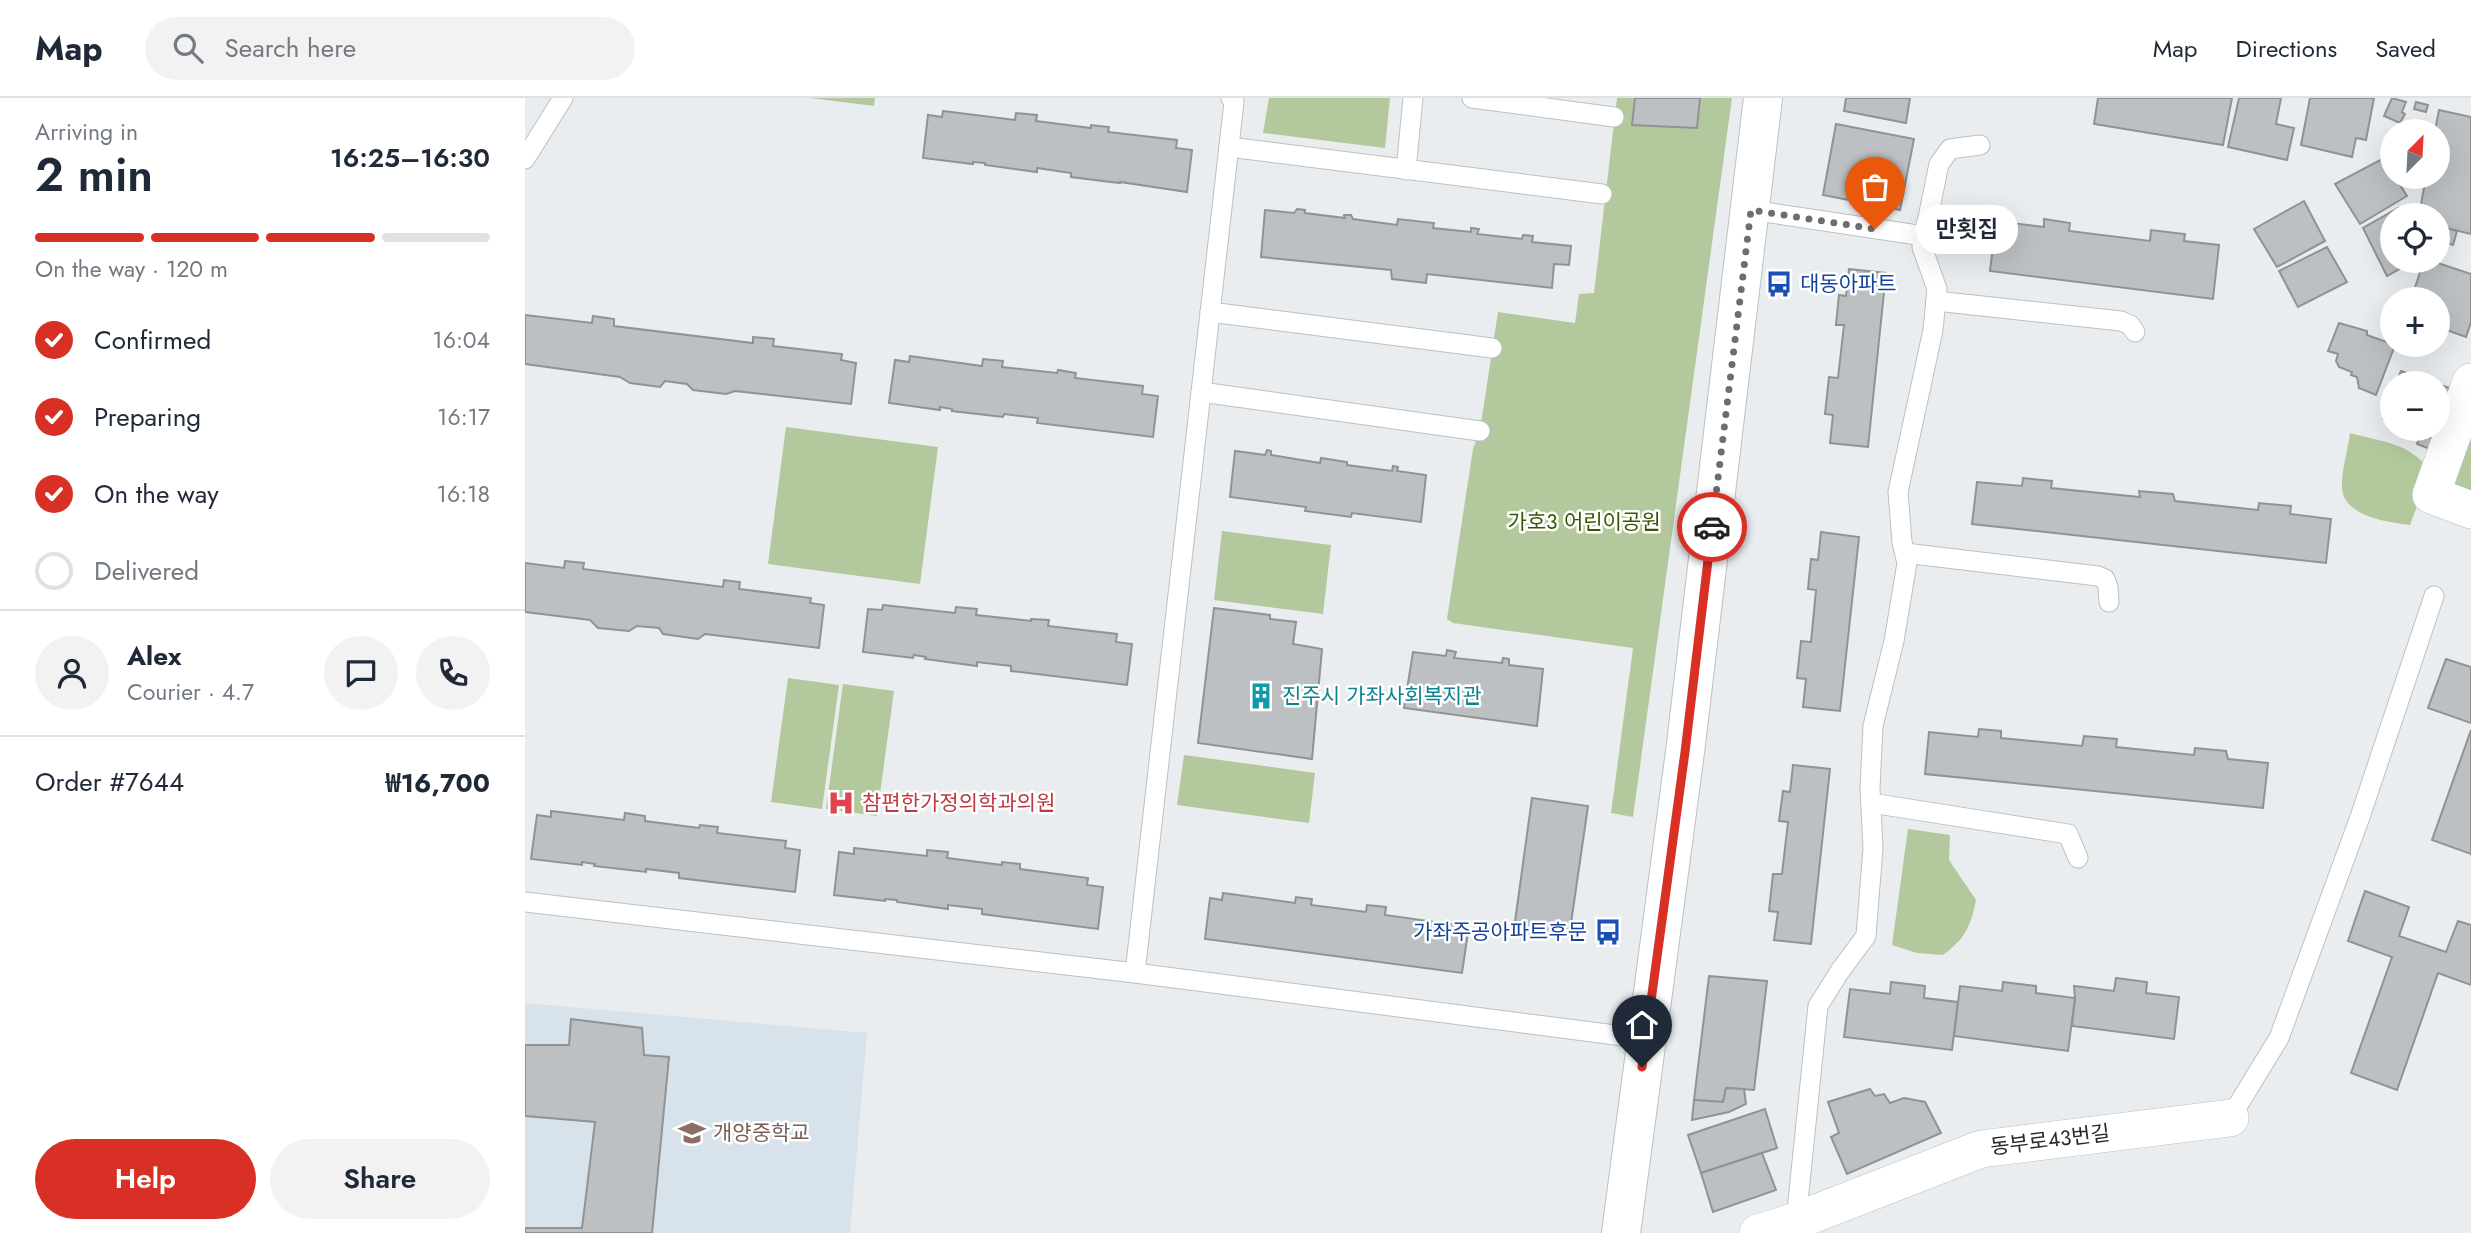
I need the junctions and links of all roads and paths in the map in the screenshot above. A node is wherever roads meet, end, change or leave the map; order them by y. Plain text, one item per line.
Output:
1 (563, 98) edge
2 (1231, 98) edge
3 (1413, 98) edge
4 (1472, 98) edge
5 (1763, 98) edge
6 (1614, 117) dead end
7 (1980, 145) dead end
8 (1229, 147) junction
9 (525, 159) edge
10 (1406, 170) junction
11 (1602, 194) dead end
12 (1751, 210) junction
13 (1924, 236) junction
14 (1936, 300) junction
15 (1210, 312) junction
16 (2135, 332) dead end
17 (1492, 348) dead end
18 (2471, 382) edge
19 (1201, 393) junction
20 (1480, 430) dead end
21 (2471, 510) edge
22 (1905, 553) junction
23 (2434, 596) dead end
24 (2109, 603) dead end
25 (1871, 803) junction
26 (2078, 858) dead end
27 (525, 902) edge
28 (1135, 972) junction
29 (1646, 1039) junction
30 (2230, 1118) joint
31 (1796, 1222) junction
32 (1621, 1233) edge
33 (1758, 1233) edge

1 - 9 lane
2 - 8 lane
3 - 10 lane
4 - 6 lane
5 - 12 street
7 - 13 lane
8 - 10 lane
8 - 15 lane
10 - 11 lane
12 - 13 lane
12 - 29 street
13 - 14 lane
14 - 16 lane
14 - 22 lane
15 - 17 lane
15 - 19 lane
18 - 21 street
19 - 20 lane
19 - 28 lane
22 - 24 lane
22 - 25 lane
23 - 30 lane
25 - 26 lane
25 - 31 lane
27 - 28 lane
28 - 29 lane
29 - 32 street
30 - 31 street, 동부로43번길
31 - 33 street, 동부로43번길

